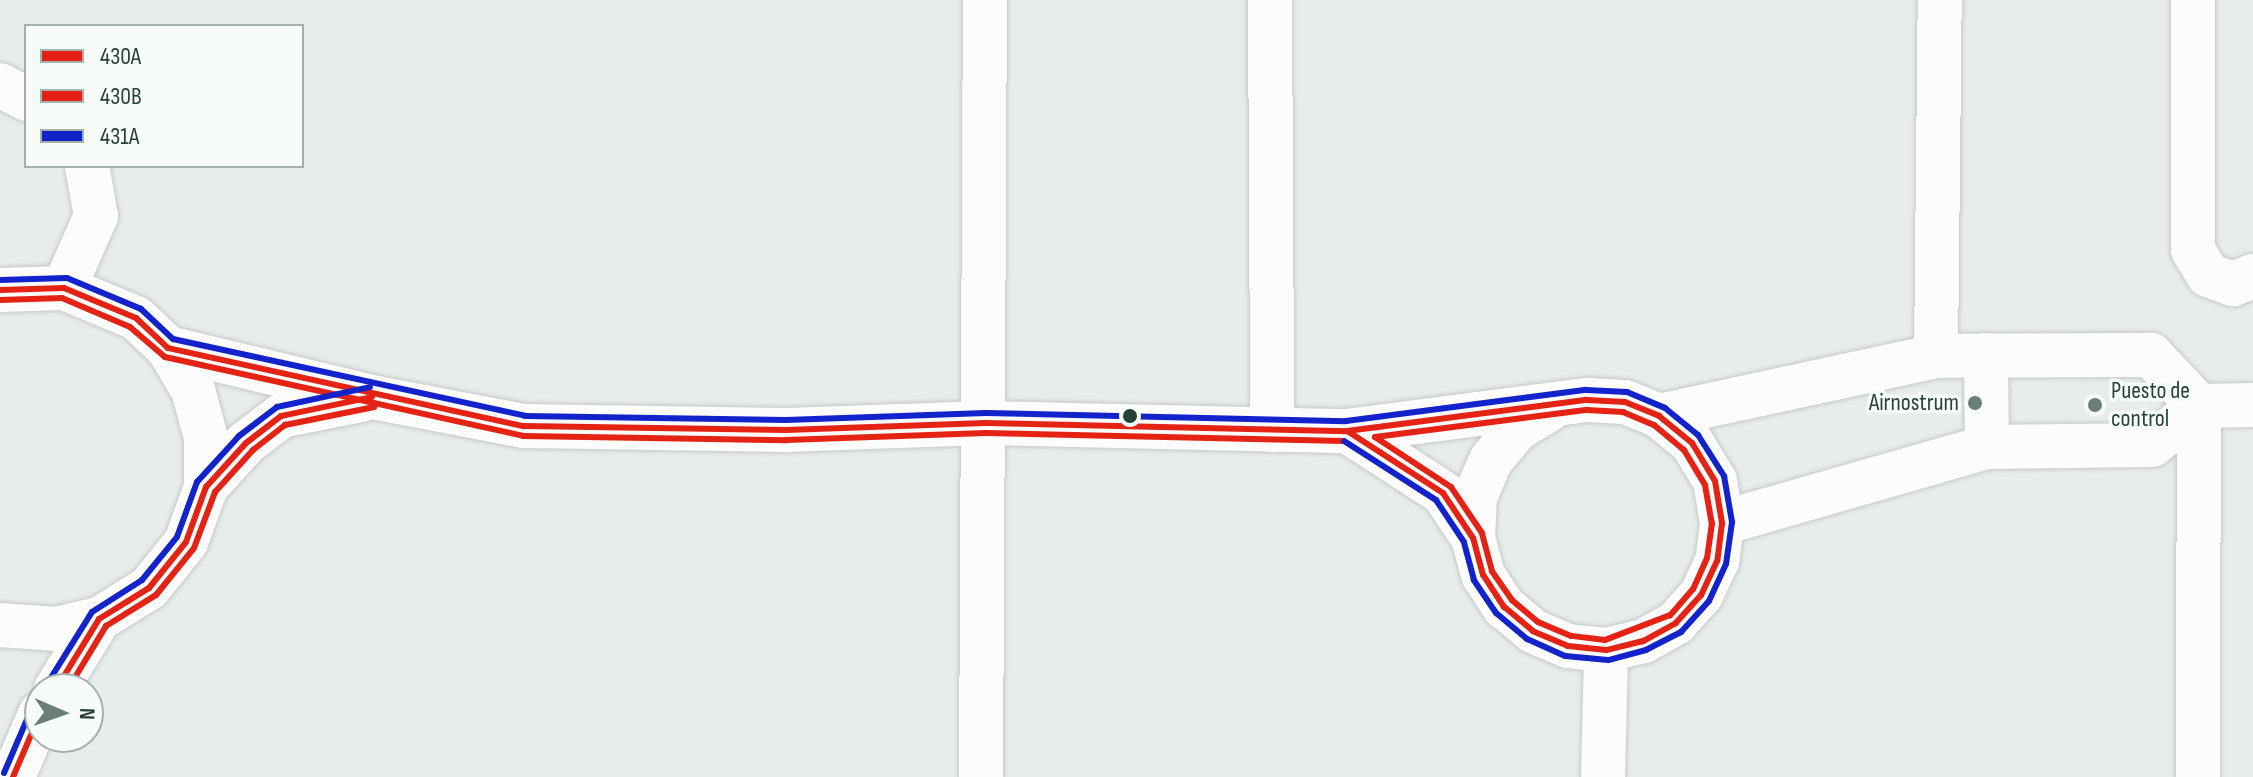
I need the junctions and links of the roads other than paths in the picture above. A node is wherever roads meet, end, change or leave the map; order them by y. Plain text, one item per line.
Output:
1 (985, 0) edge
2 (1270, 0) edge
3 (1940, 0) edge
4 (2193, 0) edge
5 (0, 85) edge
6 (24, 98) edge
7 (87, 168) edge
8 (2253, 276) edge
9 (64, 288) junction
10 (0, 290) edge
11 (168, 348) junction
12 (1986, 355) junction
13 (1936, 356) junction
14 (372, 397) junction
15 (2253, 405) edge
16 (2199, 406) junction
17 (1551, 409) junction
18 (1659, 416) junction
19 (986, 423) junction
20 (1272, 430) junction
21 (1347, 431) junction
22 (1987, 447) junction
23 (206, 487) junction
24 (1722, 523) junction
25 (1473, 538) junction
26 (99, 619) junction
27 (0, 625) edge
28 (1606, 650) junction
29 (66, 673) edge
30 (24, 751) edge
31 (13, 777) edge
32 (981, 777) edge
33 (1603, 777) edge
34 (2198, 777) edge

1 - 19 street
2 - 20 street
3 - 13 street
4 - 8 street
5 - 6 street
7 - 9 street
9 - 10 street
9 - 11 street
11 - 14 street
11 - 23 street
12 - 13 street
12 - 16 street
12 - 22 street
13 - 18 street
14 - 19 street
14 - 23 street
15 - 16 street
16 - 22 street
16 - 34 street
17 - 18 street
17 - 21 street
17 - 25 street
18 - 24 street
19 - 20 street
19 - 32 street
20 - 21 street
21 - 25 street
22 - 24 street
23 - 26 street
24 - 28 street
25 - 28 street
26 - 27 street
26 - 29 street
28 - 33 street
30 - 31 street

